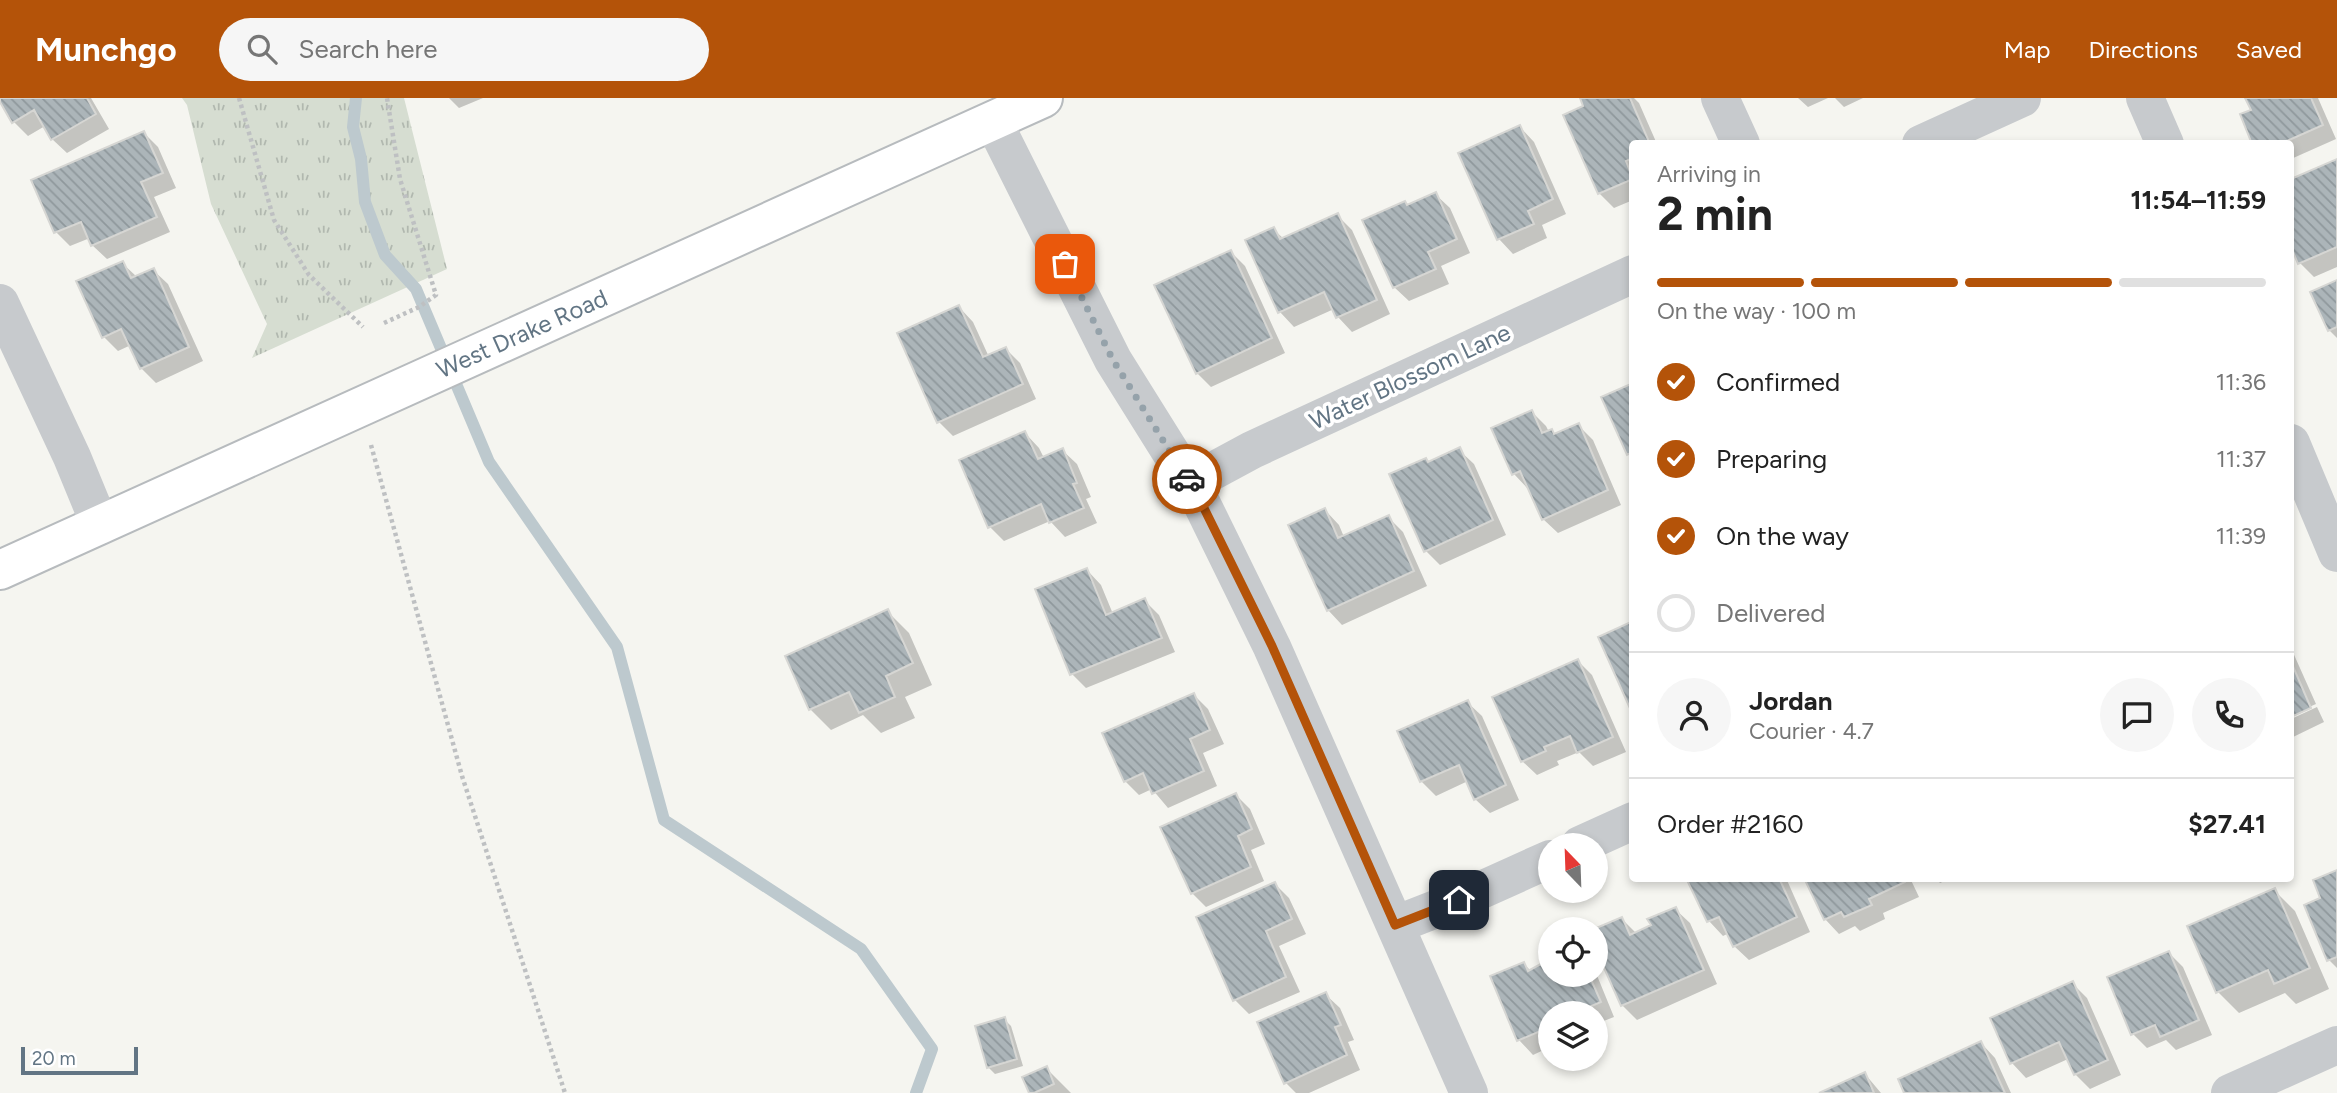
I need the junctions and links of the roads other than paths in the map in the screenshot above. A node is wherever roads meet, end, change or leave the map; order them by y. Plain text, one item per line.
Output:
1 (1043, 98) edge
2 (1720, 98) edge
3 (2022, 98) edge
4 (2146, 98) edge
5 (993, 121) junction
6 (1739, 140) edge
7 (1930, 140) edge
8 (2163, 140) edge
9 (1629, 276) edge
10 (0, 303) edge
11 (2294, 459) edge
12 (1189, 484) junction
13 (2305, 518) edge
14 (100, 525) junction
15 (2337, 553) edge
16 (0, 570) edge
17 (1629, 823) edge
18 (1606, 833) edge
19 (1538, 864) edge
20 (1395, 925) junction
21 (2337, 1045) edge
22 (1469, 1093) edge
23 (2230, 1093) edge

1 - 5 main road, West Drake Road
2 - 6 street
3 - 7 street
4 - 8 street
5 - 12 street
5 - 14 main road, West Drake Road
9 - 12 street, Water Blossom Lane
10 - 14 street
11 - 13 street
12 - 20 street
13 - 15 street
14 - 16 main road, West Drake Road
17 - 18 street
19 - 20 street
20 - 22 street
21 - 23 street

